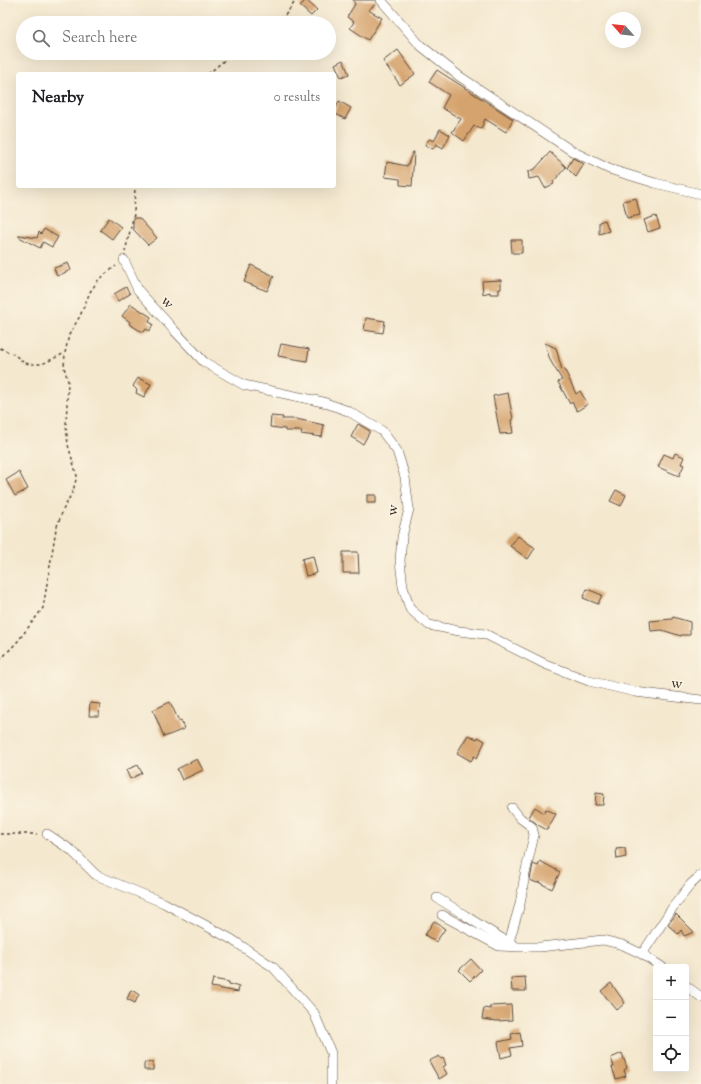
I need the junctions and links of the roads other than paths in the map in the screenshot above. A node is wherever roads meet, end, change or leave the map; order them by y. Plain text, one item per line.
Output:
1 (381, 0) edge
2 (701, 194) edge
3 (124, 260) road end
4 (701, 700) edge
5 (512, 808) dead end
6 (47, 834) road end
7 (701, 875) edge
8 (437, 898) dead end
9 (442, 916) dead end
10 (509, 942) junction
11 (519, 948) junction
12 (642, 954) junction
13 (657, 964) edge
14 (689, 988) edge
15 (701, 997) edge
16 (331, 1084) edge

1 - 2 street
3 - 4 street, w
5 - 10 street
6 - 16 street
7 - 12 street
8 - 10 street
9 - 11 street
10 - 11 street
11 - 12 street
12 - 13 street
14 - 15 street

